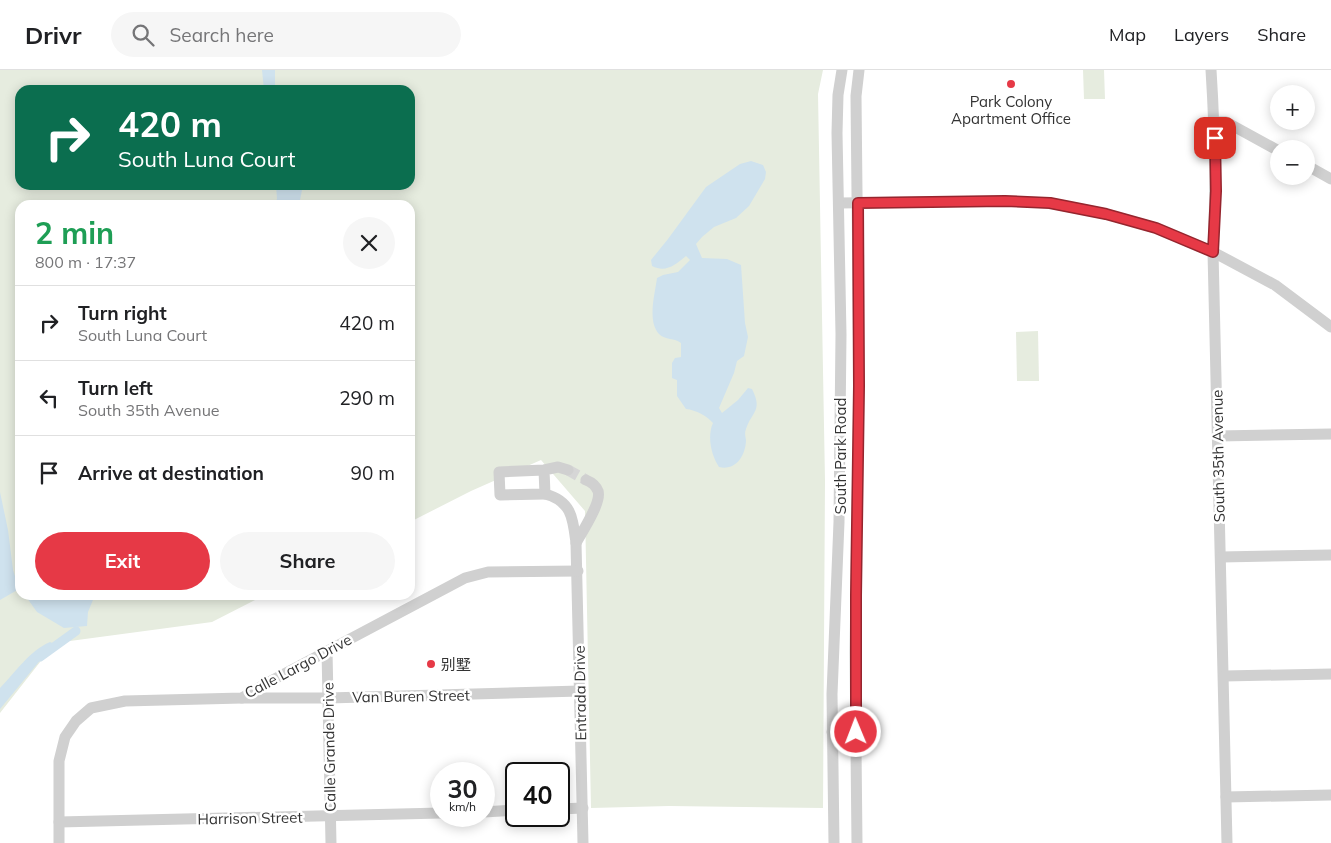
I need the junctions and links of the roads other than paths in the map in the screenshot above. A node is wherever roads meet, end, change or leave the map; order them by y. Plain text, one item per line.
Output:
1 (842, 70) edge
2 (859, 70) edge
3 (1211, 70) edge
4 (1214, 122) junction
5 (1270, 145) edge
6 (1315, 170) edge
7 (1331, 179) edge
8 (839, 203) junction
9 (858, 203) junction
10 (1213, 252) junction
11 (1331, 328) edge
12 (1331, 434) edge
13 (1218, 436) junction
14 (544, 470) junction
15 (568, 470) tunnel mouth
16 (586, 480) tunnel mouth
17 (545, 494) junction
18 (572, 515) junction
19 (592, 515) junction
20 (576, 543) junction
21 (1331, 555) edge
22 (1220, 557) junction
23 (578, 571) junction
24 (326, 651) junction
25 (1331, 674) edge
26 (1224, 676) junction
27 (580, 691) junction
28 (242, 698) junction
29 (328, 698) junction
30 (832, 732) junction
31 (856, 732) junction
32 (1331, 795) edge
33 (1226, 797) junction
34 (583, 808) junction
35 (570, 809) edge
36 (430, 813) edge
37 (331, 816) junction
38 (59, 822) junction
39 (59, 843) edge
40 (331, 843) edge
41 (584, 843) edge
42 (834, 843) edge
43 (857, 843) edge
44 (1227, 843) edge

1 - 8 street, South Park Road
2 - 9 street, South Park Road
3 - 4 street, South 35th Avenue
4 - 5 street
4 - 10 street, South 35th Avenue
6 - 7 street
8 - 9 street
8 - 30 street, South Park Road
9 - 10 street
9 - 31 street, South Park Road
10 - 11 street
10 - 13 street, South 35th Avenue
12 - 13 street
13 - 22 street, South 35th Avenue
14 - 15 street
14 - 17 street
14 - 17 street
16 - 19 street
17 - 18 street
18 - 19 street
18 - 20 street, Entrada Drive
19 - 20 street
20 - 23 street, Entrada Drive
21 - 22 street
22 - 26 street, South 35th Avenue
23 - 24 street, Calle Largo Drive
23 - 27 street, Entrada Drive
24 - 28 street, Calle Largo Drive
24 - 29 street, Calle Grande Drive
25 - 26 street
26 - 33 street, South 35th Avenue
27 - 29 street, Van Buren Street
27 - 34 street, Entrada Drive
28 - 29 street, Van Buren Street
28 - 38 street, Calle Largo Drive
29 - 37 street, Calle Grande Drive
30 - 31 street
30 - 42 street, South Park Road
31 - 43 street, South Park Road
32 - 33 street
33 - 44 street, South 35th Avenue
34 - 35 street
34 - 41 street, Entrada Drive
36 - 37 street, Harrison Street
37 - 38 street, Harrison Street
37 - 40 street, Calle Grande Drive
38 - 39 street, Calle Largo Drive

